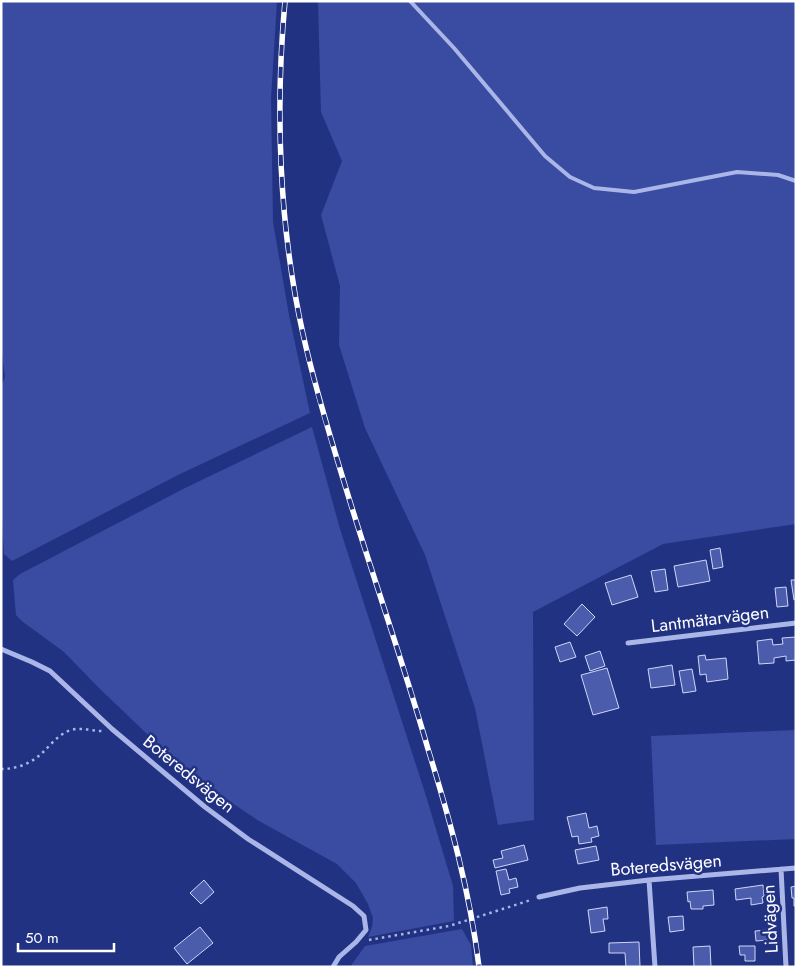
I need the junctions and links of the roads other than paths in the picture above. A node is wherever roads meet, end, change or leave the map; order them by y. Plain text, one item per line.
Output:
1 (410, 1) edge
2 (796, 181) edge
3 (796, 623) edge
4 (628, 642) dead end
5 (1, 649) edge
6 (796, 868) edge
7 (781, 869) junction
8 (649, 880) junction
9 (539, 897) road end
10 (333, 967) edge
11 (655, 967) edge
12 (786, 967) edge

1 - 2 lane
3 - 4 street, Lantmätarvägen
5 - 10 street, Boteredsvägen
6 - 7 street, Boteredsvägen
7 - 8 street, Boteredsvägen
7 - 12 street, Lidvägen
8 - 9 street, Boteredsvägen
8 - 11 street

